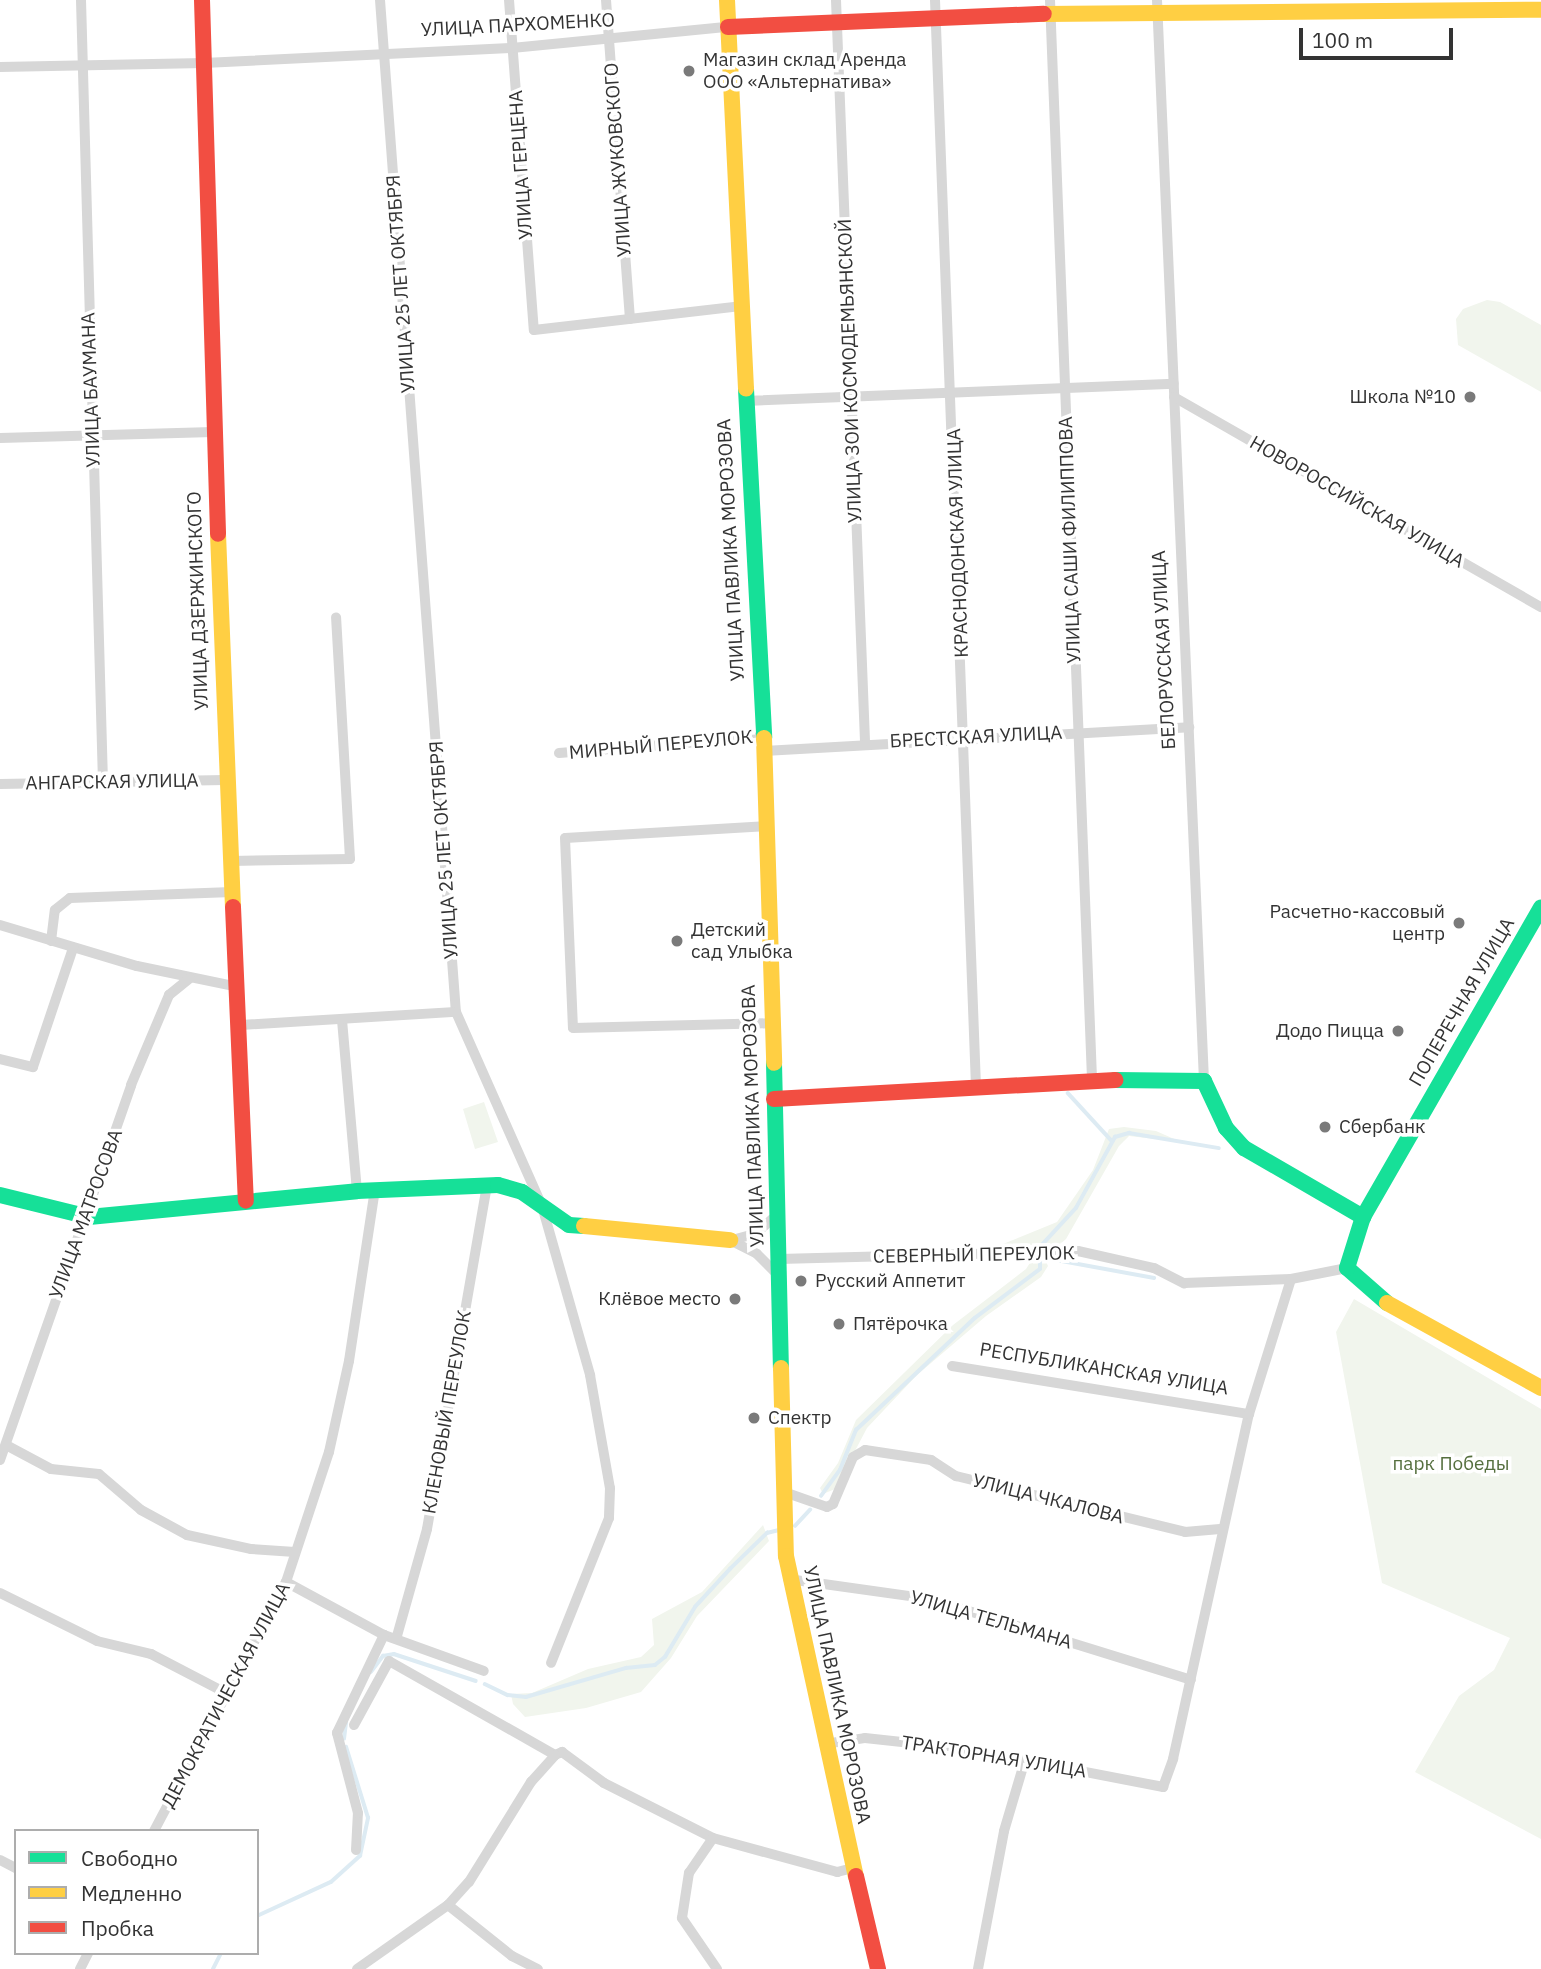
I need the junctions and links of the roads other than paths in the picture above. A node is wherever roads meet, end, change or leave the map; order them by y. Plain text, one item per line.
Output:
1 (80, 0) edge
2 (202, 0) edge
3 (380, 0) edge
4 (509, 0) edge
5 (606, 0) edge
6 (727, 0) edge
7 (836, 0) edge
8 (935, 0) edge
9 (1157, 5) edge
10 (1050, 7) edge
11 (1541, 10) edge
12 (936, 18) junction
13 (837, 22) junction
14 (728, 27) junction
15 (610, 42) junction
16 (512, 48) junction
17 (384, 54) junction
18 (204, 63) junction
19 (82, 66) junction
20 (0, 67) edge
21 (741, 306) junction
22 (630, 319) junction
23 (1174, 384) junction
24 (1064, 391) junction
25 (952, 394) junction
26 (851, 397) junction
27 (1174, 397) junction
28 (745, 401) junction
29 (213, 432) junction
30 (93, 435) junction
31 (0, 438) edge
32 (1541, 607) edge
33 (336, 617) dead end
34 (1189, 726) junction
35 (1078, 732) junction
36 (966, 738) junction
37 (864, 743) junction
38 (764, 744) junction
39 (559, 753) dead end
40 (225, 780) junction
41 (103, 781) junction
42 (0, 784) edge
43 (768, 826) junction
44 (231, 861) junction
45 (232, 892) junction
46 (1541, 906) edge
47 (0, 925) edge
48 (51, 941) junction
49 (73, 948) junction
50 (190, 978) junction
51 (238, 988) junction
52 (456, 1012) junction
53 (342, 1020) junction
54 (771, 1023) junction
55 (241, 1025) junction
56 (0, 1059) edge
57 (1092, 1080) junction
58 (1204, 1081) junction
59 (976, 1086) junction
60 (774, 1099) junction
61 (487, 1186) junction
62 (375, 1189) junction
63 (358, 1191) junction
64 (0, 1195) edge
65 (246, 1200) junction
66 (542, 1206) junction
67 (777, 1215) junction
68 (89, 1217) junction
69 (1363, 1217) junction
70 (730, 1240) junction
71 (779, 1259) junction
72 (1347, 1268) junction
73 (779, 1276) junction
74 (1291, 1279) junction
75 (953, 1366) dead end
76 (1541, 1388) edge
77 (1249, 1414) junction
78 (6, 1445) junction
79 (0, 1460) edge
80 (787, 1493) junction
81 (1223, 1529) junction
82 (295, 1552) junction
83 (788, 1579) junction
84 (286, 1582) junction
85 (0, 1593) edge
86 (384, 1635) junction
87 (397, 1636) junction
88 (551, 1663) dead end
89 (484, 1671) dead end
90 (1191, 1680) junction
91 (228, 1694) junction
92 (354, 1725) dead end
93 (824, 1744) junction
94 (555, 1755) junction
95 (1025, 1760) junction
96 (155, 1829) edge
97 (713, 1838) junction
98 (356, 1850) dead end
99 (853, 1868) junction
100 (448, 1905) junction
101 (357, 1969) edge
102 (538, 1969) edge
103 (717, 1969) edge
104 (878, 1969) edge
105 (978, 1969) edge

1 - 19 street, УЛИЦА БАУМАНА
2 - 18 street, УЛИЦА ДЗЕРЖИНСКОГО
3 - 17 street, УЛИЦА 25 ЛЕТ ОКТЯБРЯ
4 - 16 street, УЛИЦА ГЕРЦЕНА
5 - 15 street, УЛИЦА ЖУКОВСКОГО
6 - 14 street, УЛИЦА ПАВЛИКА МОРОЗОВА
7 - 13 street, УЛИЦА ЗОИ КОСМОДЕМЬЯНСКОЙ
8 - 12 street, КРАСНОДОНСКАЯ УЛИЦА
9 - 10 street, УЛИЦА ПАРХОМЕНКО
9 - 11 street, УЛИЦА ПАРХОМЕНКО
9 - 23 street, БЕЛОРУССКАЯ УЛИЦА
10 - 12 street, УЛИЦА ПАРХОМЕНКО
10 - 24 street, УЛИЦА САШИ ФИЛИППОВА
12 - 13 street, УЛИЦА ПАРХОМЕНКО
12 - 25 street, КРАСНОДОНСКАЯ УЛИЦА
13 - 14 street, УЛИЦА ПАРХОМЕНКО
13 - 26 street, УЛИЦА ЗОИ КОСМОДЕМЬЯНСКОЙ
14 - 15 street, УЛИЦА ПАРХОМЕНКО
14 - 21 street, УЛИЦА ПАВЛИКА МОРОЗОВА
15 - 16 street, УЛИЦА ПАРХОМЕНКО
15 - 22 street, УЛИЦА ЖУКОВСКОГО
16 - 17 street, УЛИЦА ПАРХОМЕНКО
16 - 22 street, УЛИЦА ГЕРЦЕНА
17 - 18 street, УЛИЦА ПАРХОМЕНКО
17 - 52 street, УЛИЦА 25 ЛЕТ ОКТЯБРЯ
18 - 19 street, УЛИЦА ПАРХОМЕНКО
18 - 29 street, УЛИЦА ДЗЕРЖИНСКОГО
19 - 20 street, УЛИЦА ПАРХОМЕНКО
19 - 30 street, УЛИЦА БАУМАНА
21 - 22 street
21 - 28 street, УЛИЦА ПАВЛИКА МОРОЗОВА
23 - 24 street
23 - 27 street, БЕЛОРУССКАЯ УЛИЦА
24 - 25 street
24 - 35 street, УЛИЦА САШИ ФИЛИППОВА
25 - 26 street
25 - 36 street, КРАСНОДОНСКАЯ УЛИЦА
26 - 28 street
26 - 37 street, УЛИЦА ЗОИ КОСМОДЕМЬЯНСКОЙ
27 - 32 street, НОВОРОССИЙСКАЯ УЛИЦА
27 - 34 street, БЕЛОРУССКАЯ УЛИЦА
28 - 38 street, УЛИЦА ПАВЛИКА МОРОЗОВА
29 - 30 street
29 - 40 street, УЛИЦА ДЗЕРЖИНСКОГО
30 - 31 street
30 - 41 street, УЛИЦА БАУМАНА
33 - 44 street
34 - 35 street, БРЕСТСКАЯ УЛИЦА
34 - 58 street, БЕЛОРУССКАЯ УЛИЦА
35 - 36 street, БРЕСТСКАЯ УЛИЦА
35 - 57 street, УЛИЦА САШИ ФИЛИППОВА
36 - 37 street, БРЕСТСКАЯ УЛИЦА
36 - 59 street, КРАСНОДОНСКАЯ УЛИЦА
37 - 38 street, БРЕСТСКАЯ УЛИЦА
38 - 39 street, МИРНЫЙ ПЕРЕУЛОК
38 - 43 street, УЛИЦА ПАВЛИКА МОРОЗОВА
40 - 41 street, АНГАРСКАЯ УЛИЦА
40 - 44 street, УЛИЦА ДЗЕРЖИНСКОГО
41 - 42 street, АНГАРСКАЯ УЛИЦА
43 - 54 street, УЛИЦА ПАВЛИКА МОРОЗОВА
43 - 54 street
44 - 45 street, УЛИЦА ДЗЕРЖИНСКОГО
45 - 48 street
45 - 51 street, УЛИЦА ДЗЕРЖИНСКОГО
46 - 69 street, ПОПЕРЕЧНАЯ УЛИЦА
47 - 48 street
48 - 49 street
49 - 50 street
49 - 56 street
50 - 51 street
50 - 68 street, УЛИЦА МАТРОСОВА
51 - 55 street, УЛИЦА ДЗЕРЖИНСКОГО
52 - 53 street
52 - 66 street, УЛИЦА 25 ЛЕТ ОКТЯБРЯ
53 - 55 street
53 - 63 street
54 - 60 street, УЛИЦА ПАВЛИКА МОРОЗОВА
55 - 65 street, УЛИЦА ДЗЕРЖИНСКОГО
57 - 58 street
57 - 59 street
58 - 69 street, БЕЛОРУССКАЯ УЛИЦА
59 - 60 street
60 - 67 street, УЛИЦА ПАВЛИКА МОРОЗОВА
61 - 62 street
61 - 66 street
61 - 87 street, КЛЕНОВЫЙ ПЕРЕУЛОК
62 - 63 street
62 - 82 street, ДЕМОКРАТИЧЕСКАЯ УЛИЦА
63 - 65 street
64 - 68 street
65 - 68 street
66 - 70 street
66 - 88 street, УЛИЦА 25 ЛЕТ ОКТЯБРЯ
67 - 70 street
67 - 71 street, УЛИЦА ПАВЛИКА МОРОЗОВА
68 - 78 street, УЛИЦА МАТРОСОВА
69 - 72 street, ПОПЕРЕЧНАЯ УЛИЦА
70 - 73 street
71 - 73 street, УЛИЦА ПАВЛИКА МОРОЗОВА
71 - 74 street, СЕВЕРНЫЙ ПЕРЕУЛОК
72 - 74 street, СЕВЕРНЫЙ ПЕРЕУЛОК
72 - 76 street
73 - 80 street, УЛИЦА ПАВЛИКА МОРОЗОВА
74 - 77 street
75 - 77 street, РЕСПУБЛИКАНСКАЯ УЛИЦА
77 - 81 street
78 - 79 street, УЛИЦА МАТРОСОВА
78 - 82 street
80 - 81 street, УЛИЦА ЧКАЛОВА
80 - 83 street, УЛИЦА ПАВЛИКА МОРОЗОВА
81 - 90 street
82 - 84 street, ДЕМОКРАТИЧЕСКАЯ УЛИЦА
83 - 90 street, УЛИЦА ТЕЛЬМАНА
83 - 93 street, УЛИЦА ПАВЛИКА МОРОЗОВА
84 - 86 street
84 - 91 street, ДЕМОКРАТИЧЕСКАЯ УЛИЦА
85 - 91 street
86 - 87 street
86 - 98 street
87 - 89 street
90 - 95 street, ТРАКТОРНАЯ УЛИЦА
91 - 96 street, ДЕМОКРАТИЧЕСКАЯ УЛИЦА
92 - 94 street
93 - 95 street, ТРАКТОРНАЯ УЛИЦА
93 - 99 street, УЛИЦА ПАВЛИКА МОРОЗОВА
94 - 97 street
94 - 100 street
95 - 105 street
97 - 99 street
97 - 103 street
99 - 104 street, УЛИЦА ПАВЛИКА МОРОЗОВА
100 - 101 street
100 - 102 street

